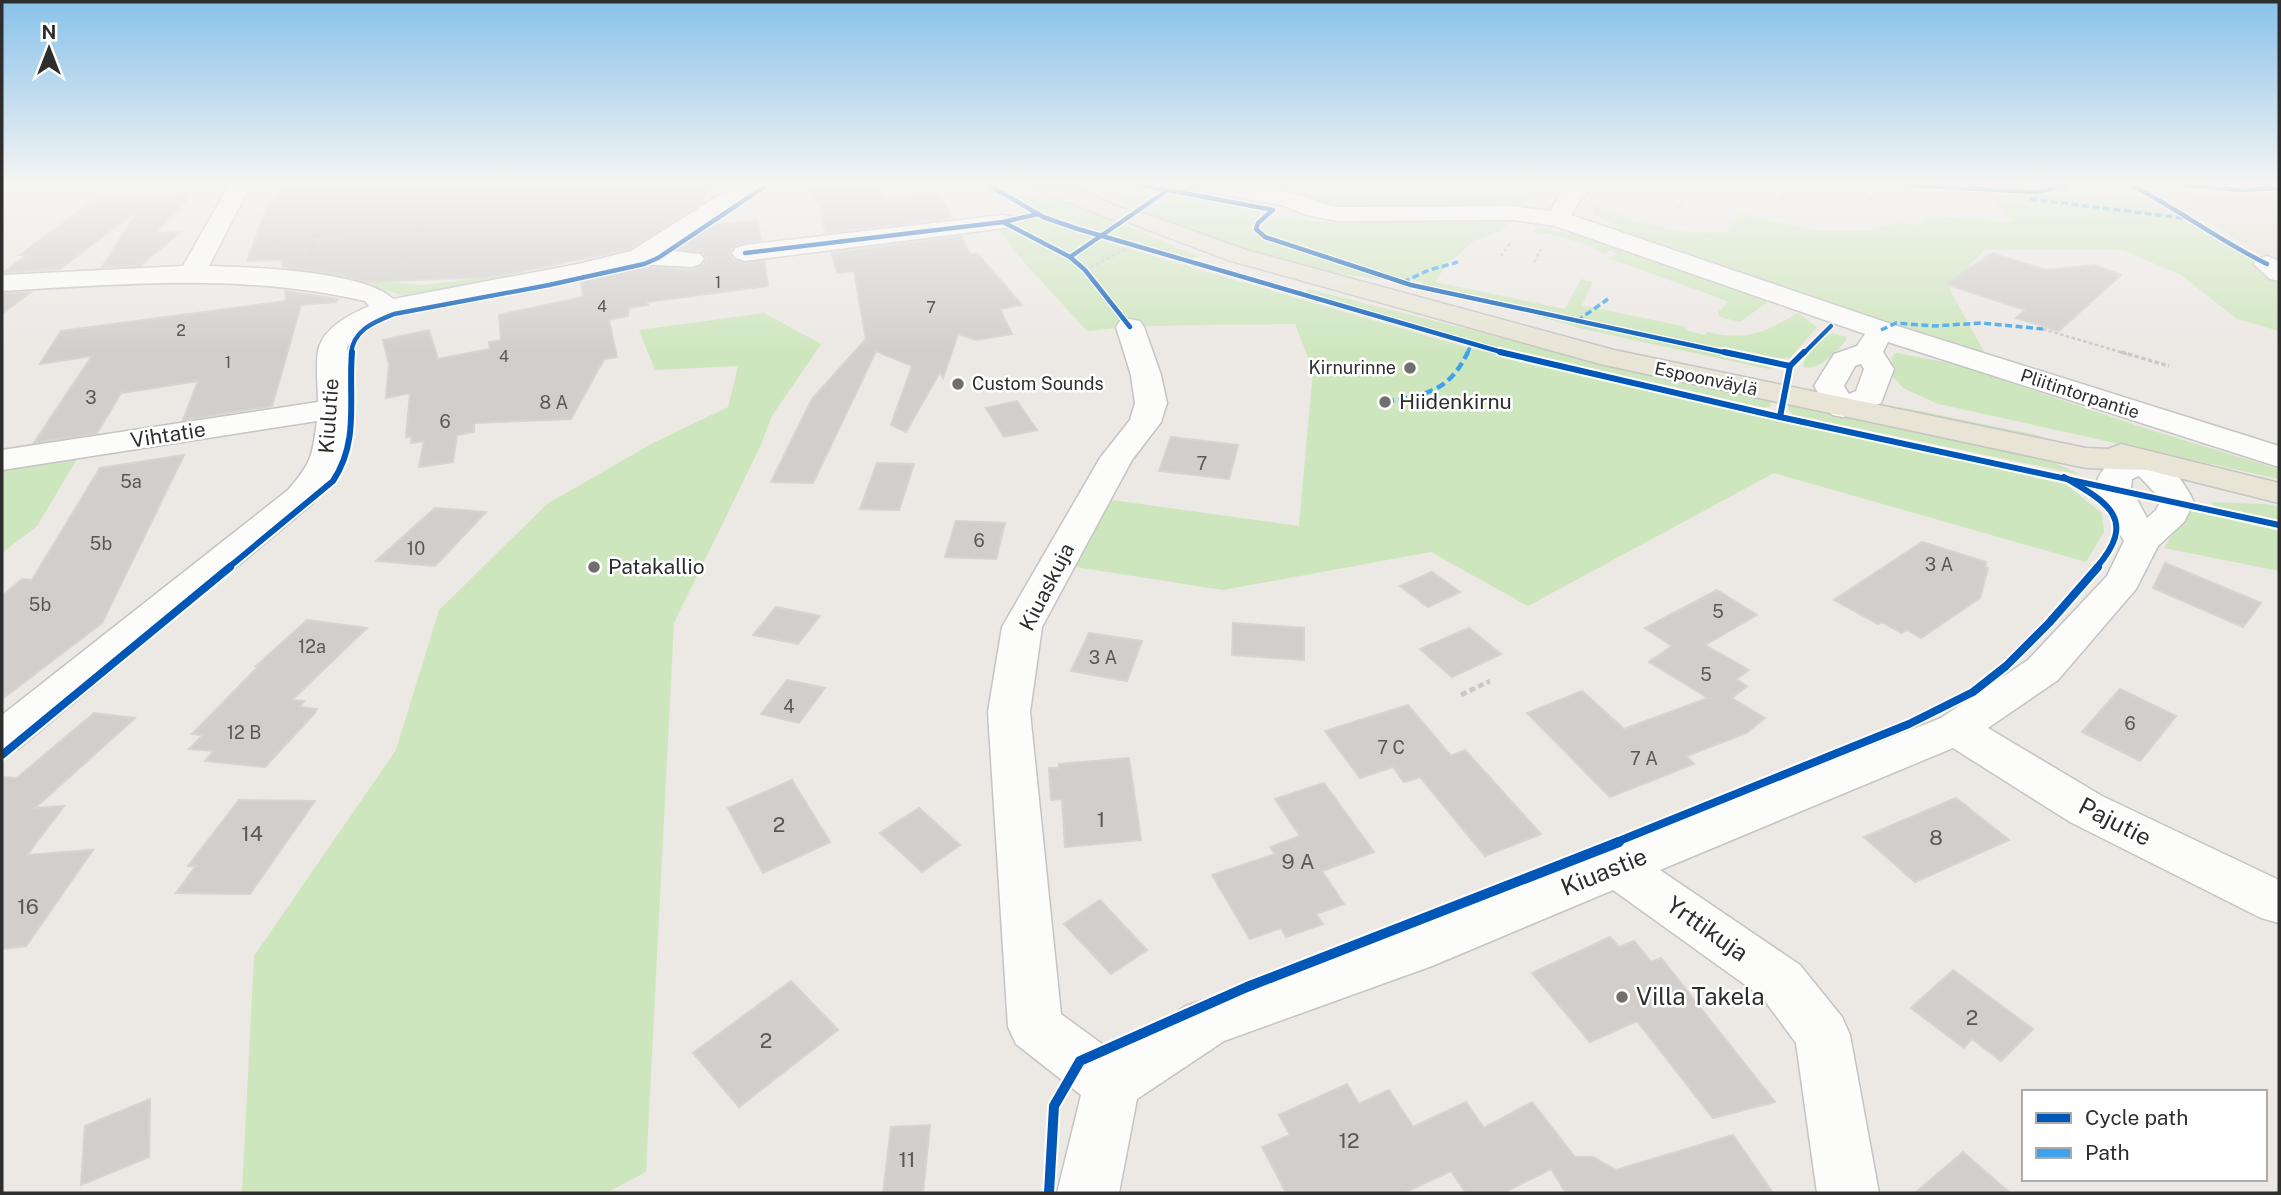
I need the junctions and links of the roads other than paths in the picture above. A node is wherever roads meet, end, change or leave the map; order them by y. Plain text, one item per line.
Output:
1 (209, 241) edge
2 (664, 241) edge
3 (847, 241) edge
4 (1197, 241) edge
5 (1625, 241) edge
6 (746, 253) dead end
7 (640, 256) junction
8 (691, 259) dead end
9 (192, 273) junction
10 (2, 283) edge
11 (387, 309) junction
12 (1130, 327) road end
13 (1874, 341) junction
14 (1847, 397) junction
15 (334, 409) junction
16 (2279, 457) edge
17 (2, 460) edge
18 (2144, 461) junction
19 (2279, 493) edge
20 (2143, 541) junction
21 (1956, 729) junction
22 (2, 738) edge
23 (1618, 867) junction
24 (2279, 903) edge
25 (1112, 1084) junction
26 (1088, 1193) edge
27 (1848, 1193) edge

1 - 9 street
2 - 7 street
3 - 6 street
4 - 14 main road, Espoonväylä
5 - 13 street, Pliitintorpantie
7 - 8 street
7 - 11 street, Kiulutie
9 - 10 street
9 - 11 street
11 - 15 street, Kiulutie
12 - 25 street, Kiuaskuja
13 - 14 street
13 - 14 street
13 - 16 street, Pliitintorpantie
14 - 18 main road, Espoonväylä
15 - 17 street, Vihtatie
15 - 22 street, Kiulutie
18 - 19 main road, Espoonväylä
18 - 20 street
18 - 20 street, Kiuastie
20 - 21 street, Kiuastie
21 - 23 street, Kiuastie
21 - 24 street, Pajutie
23 - 25 street, Kiuastie
23 - 27 street, Yrttikuja
25 - 26 street

